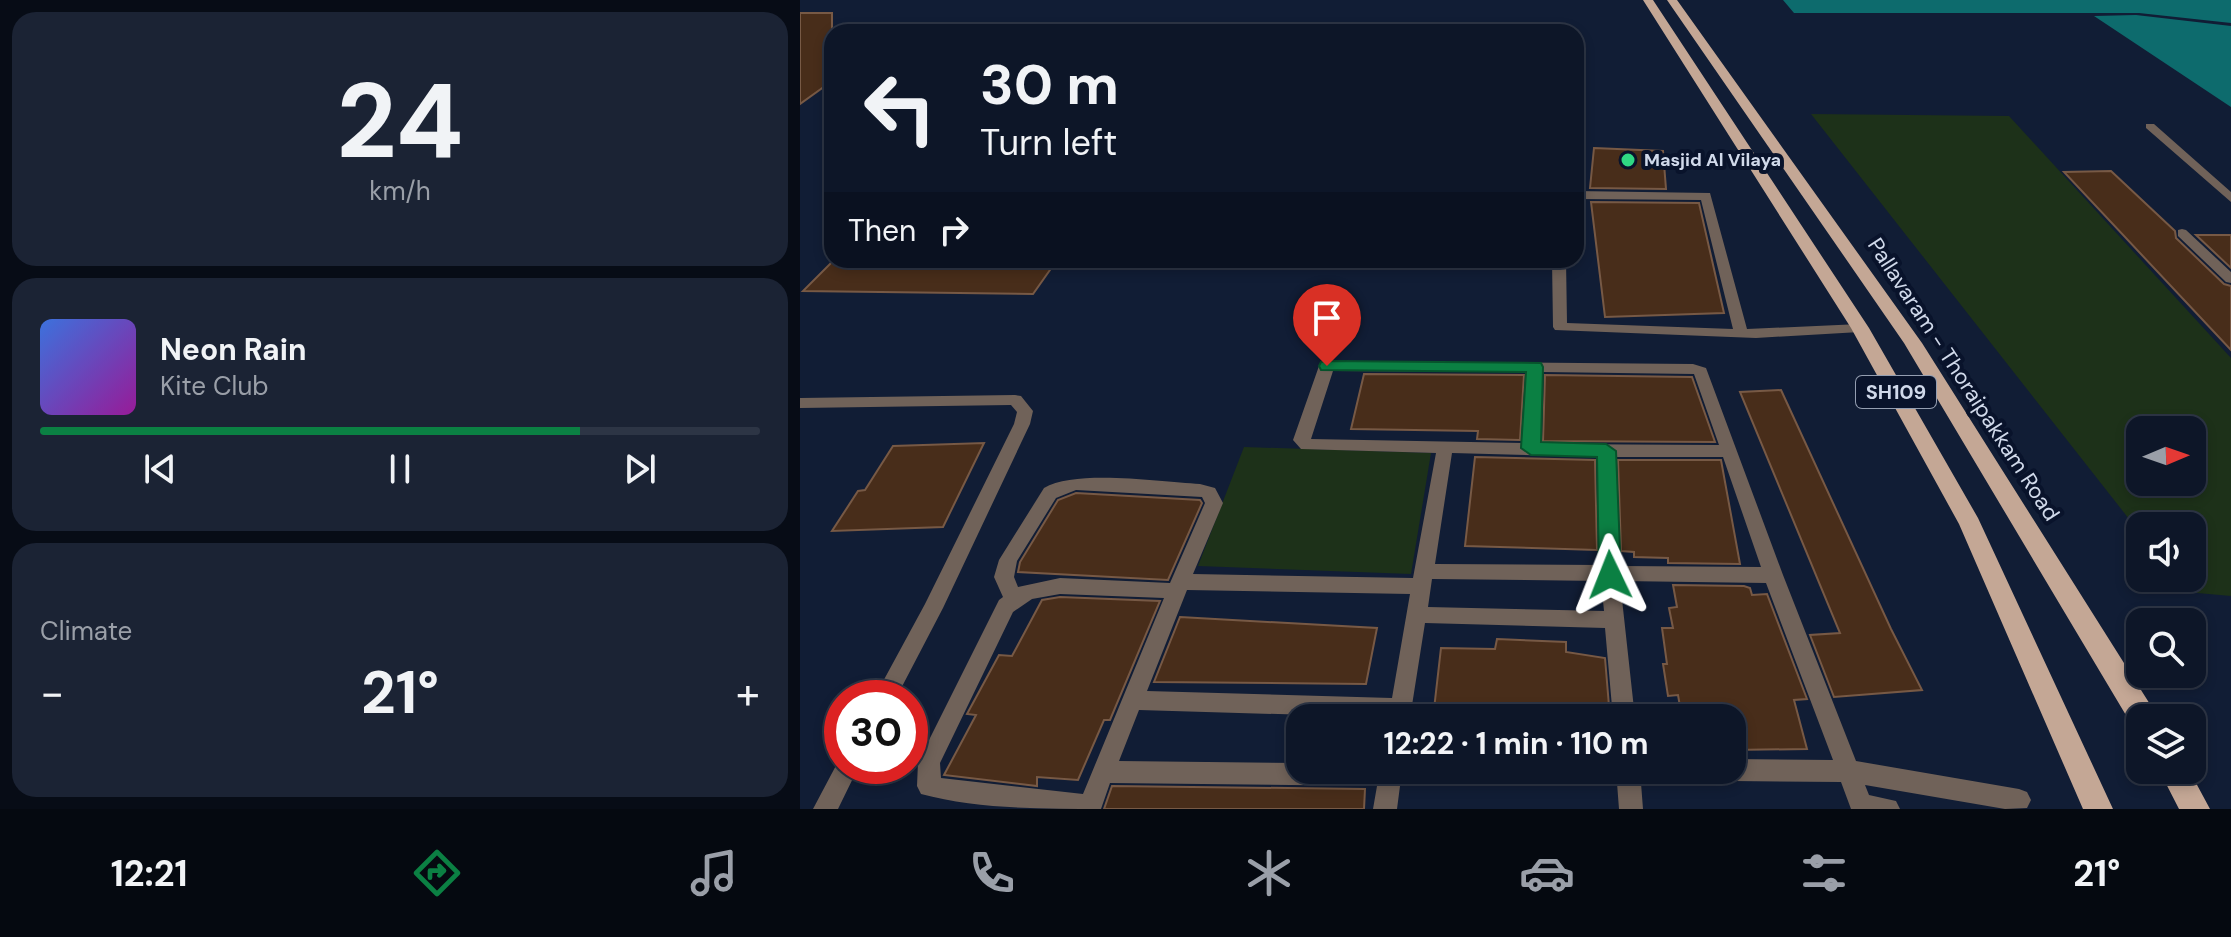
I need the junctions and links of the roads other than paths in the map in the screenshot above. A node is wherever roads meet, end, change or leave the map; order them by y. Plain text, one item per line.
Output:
1 (1648, 0) edge
2 (1672, 0) edge
3 (2150, 126) dead end
4 (1584, 195) edge
5 (2231, 198) edge
6 (2182, 233) dead end
7 (1559, 268) edge
8 (2231, 279) edge
9 (1860, 328) junction
10 (1741, 333) junction
11 (1535, 367) junction
12 (800, 403) edge
13 (1445, 447) junction
14 (1531, 448) junction
15 (1606, 451) junction
16 (1729, 451) junction
17 (1610, 575) junction
18 (1773, 575) junction
19 (1424, 578) junction
20 (1178, 587) junction
21 (1014, 600) junction
22 (1417, 615) junction
23 (1615, 620) junction
24 (895, 680) edge
25 (1135, 700) junction
26 (1402, 704) edge
27 (1623, 704) edge
28 (2134, 704) edge
29 (1286, 707) edge
30 (1746, 770) edge
31 (1849, 771) junction
32 (1103, 772) junction
33 (1286, 772) edge
34 (838, 784) edge
35 (1389, 784) edge
36 (1629, 784) edge
37 (2181, 784) edge
38 (2019, 800) dead end
39 (1862, 807) edge
40 (1089, 808) edge
41 (825, 809) edge
42 (1385, 809) edge
43 (1631, 809) edge
44 (1888, 809) edge
45 (2098, 809) edge
46 (2195, 809) edge

1 - 9 main road, SH109
2 - 28 main road, Pallavaram - Thoraipakkam Road / SH109
3 - 5 street
4 - 10 street
6 - 8 street
7 - 10 street
9 - 10 street
9 - 45 main road, SH109
11 - 13 street
11 - 14 street
11 - 16 street
12 - 24 street
13 - 14 street
13 - 19 street
14 - 15 street
15 - 16 street
15 - 17 street
16 - 18 street
17 - 18 street
17 - 19 street
17 - 23 street
18 - 31 street
19 - 20 street
19 - 22 street
20 - 21 street
20 - 21 street
20 - 25 street
21 - 40 street
22 - 23 street
22 - 26 street
23 - 27 street
25 - 29 street
25 - 32 street
30 - 31 street
31 - 38 street
31 - 39 street
32 - 33 street
32 - 40 street
34 - 41 street
35 - 42 street
36 - 43 street
37 - 46 main road
39 - 44 street

